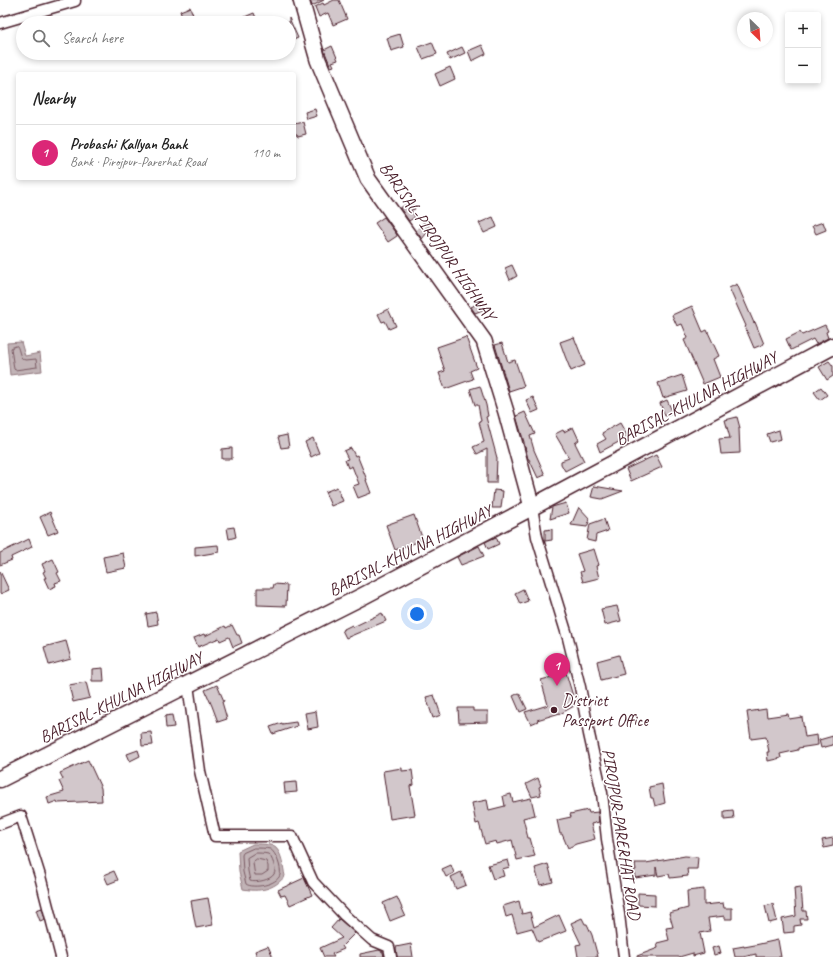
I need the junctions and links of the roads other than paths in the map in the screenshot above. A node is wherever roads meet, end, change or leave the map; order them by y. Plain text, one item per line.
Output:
1 (75, 0) edge
2 (301, 0) edge
3 (24, 16) edge
4 (16, 18) edge
5 (0, 23) edge
6 (833, 346) edge
7 (532, 507) junction
8 (188, 685) junction
9 (0, 779) edge
10 (0, 824) edge
11 (61, 957) edge
12 (391, 957) edge
13 (624, 957) edge

1 - 3 street
2 - 7 main road, BARISAL-PIROJPUR HIGHWAY
4 - 5 street
6 - 7 highway, BARISAL-KHULNA HIGHWAY
7 - 8 highway, BARISAL-KHULNA HIGHWAY
7 - 13 street, PIROJPUR-PARERHAT ROAD
8 - 9 highway, BARISAL-KHULNA HIGHWAY
8 - 12 street
10 - 11 street

